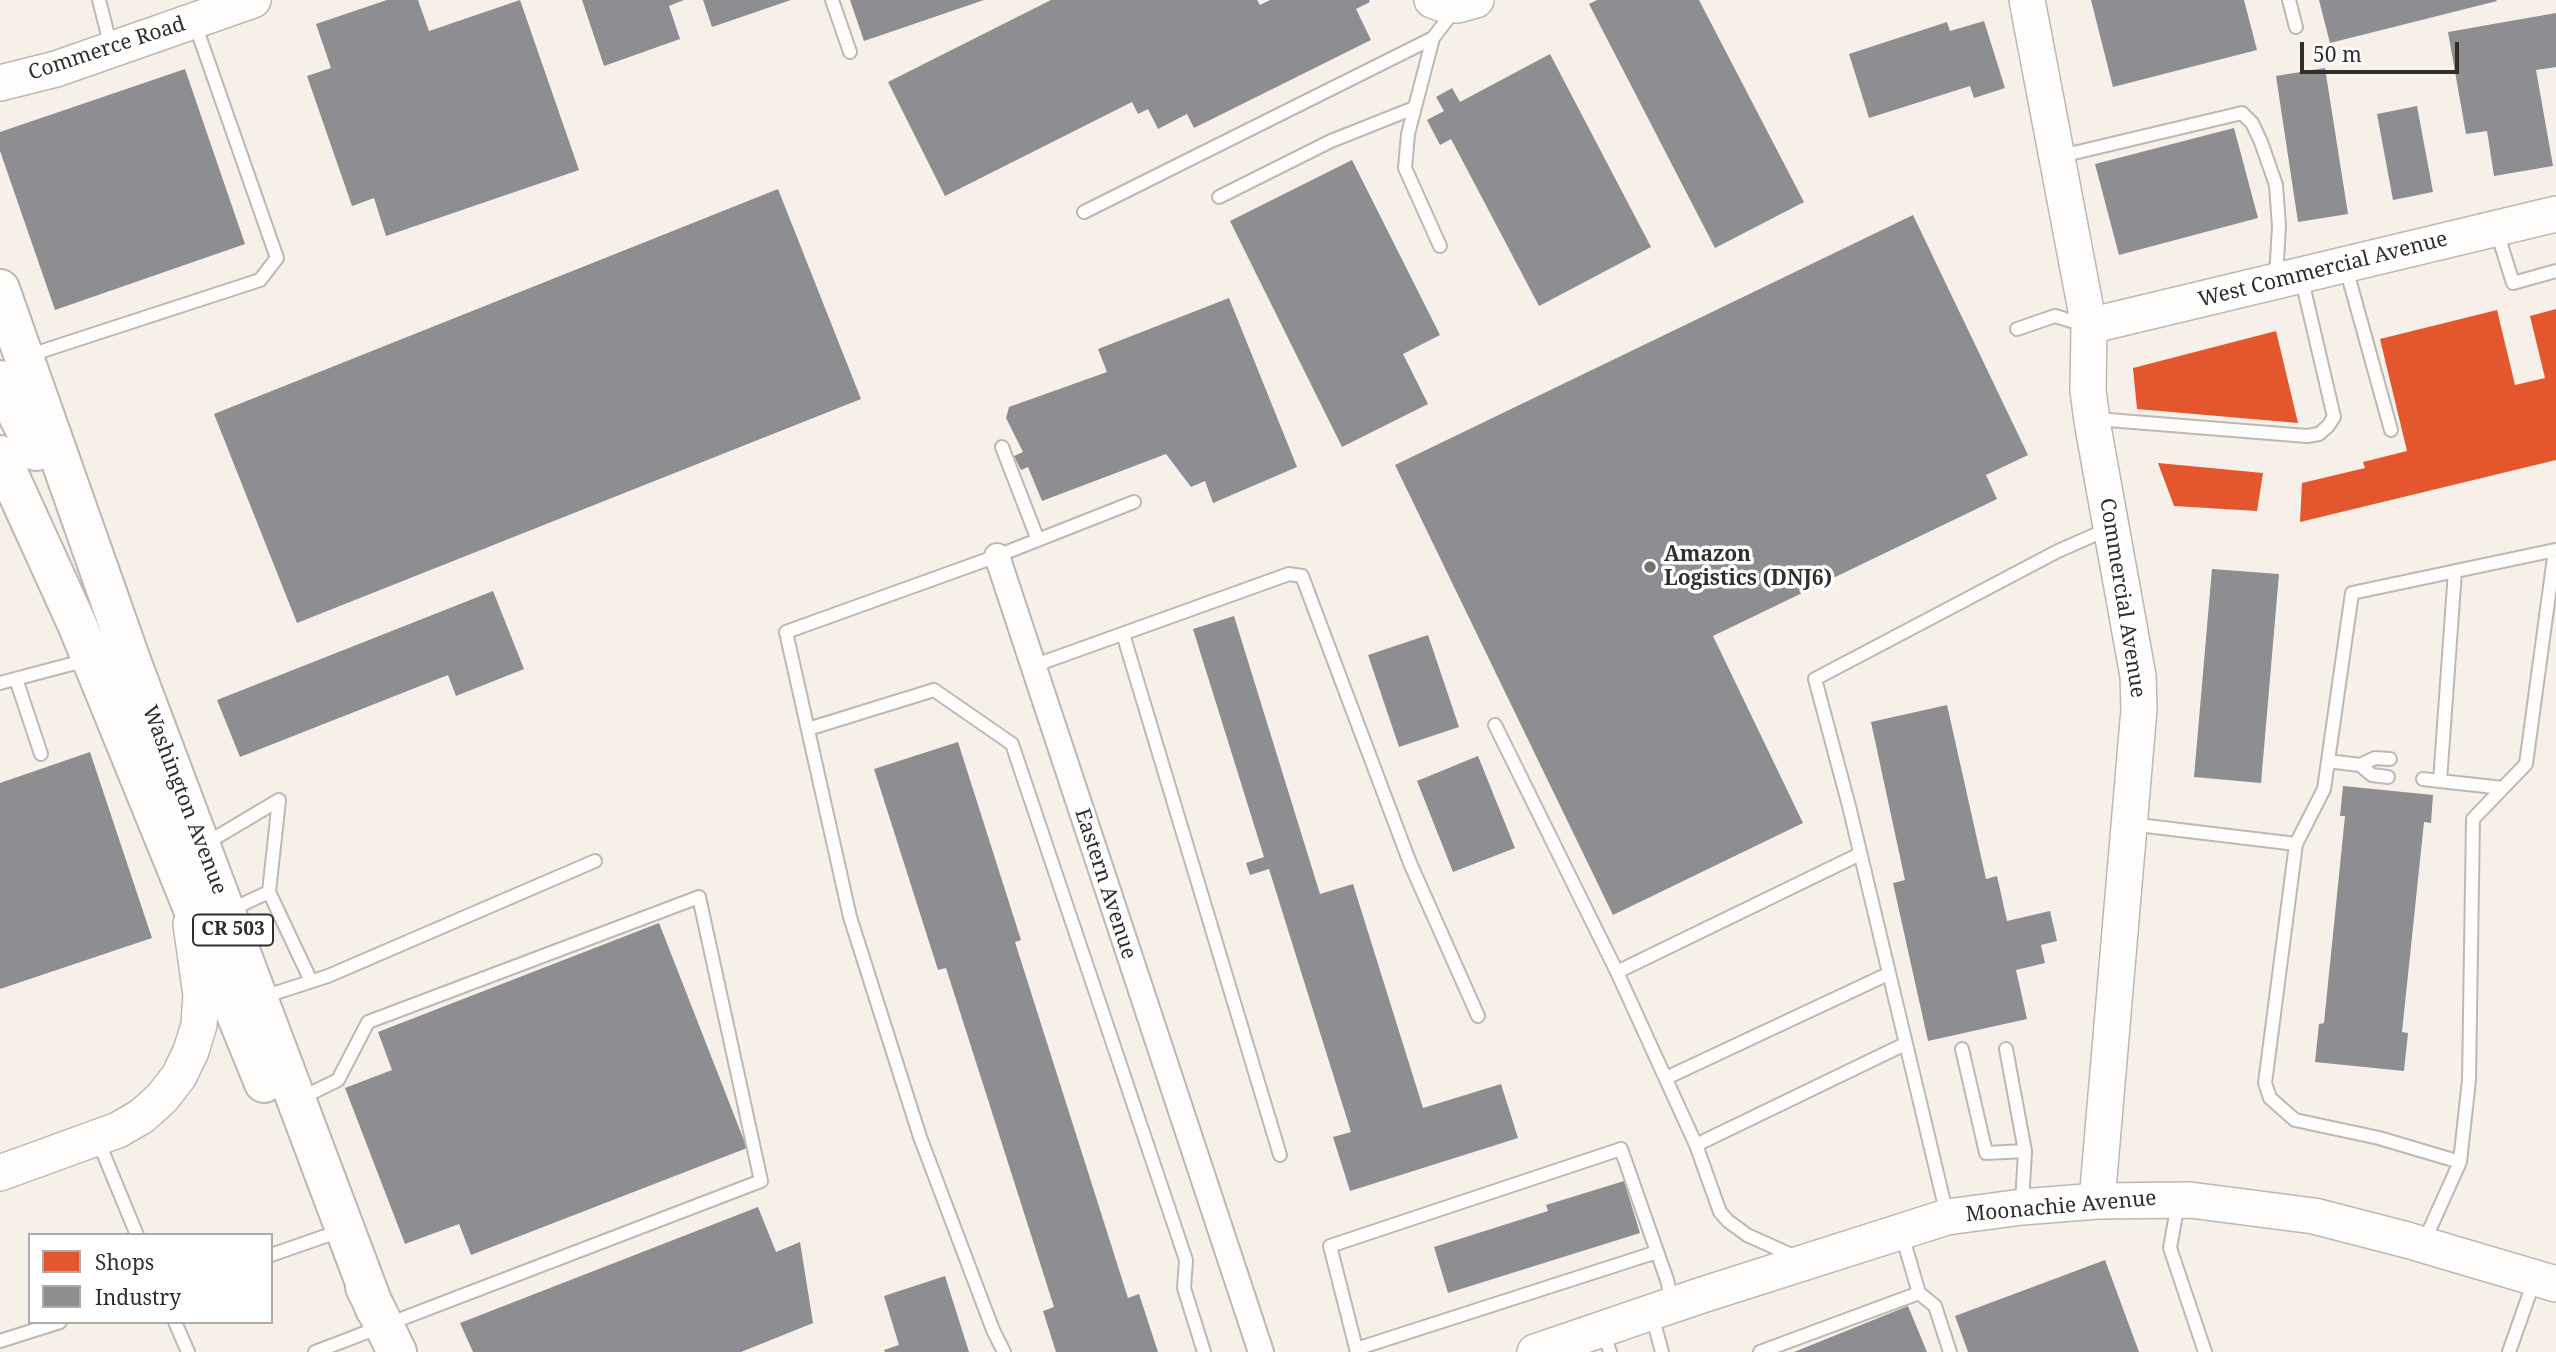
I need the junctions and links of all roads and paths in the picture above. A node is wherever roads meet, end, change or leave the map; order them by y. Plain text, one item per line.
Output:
1 (99, 0) edge
2 (253, 0) edge
3 (832, 0) edge
4 (2027, 0) edge
5 (2290, 0) edge
6 (1455, 2) edge
7 (193, 21) junction
8 (2296, 27) dead end
9 (1433, 38) junction
10 (112, 50) junction
11 (850, 52) dead end
12 (0, 83) edge
13 (1414, 108) junction
14 (2058, 156) junction
15 (1219, 197) dead end
16 (1084, 212) dead end
17 (2556, 214) edge
18 (2496, 228) junction
19 (1440, 246) dead end
20 (2345, 264) junction
21 (2556, 271) edge
22 (2288, 278) junction
23 (0, 289) edge
24 (2089, 326) junction
25 (2017, 329) dead end
26 (12, 369) edge
27 (2092, 419) junction
28 (2390, 430) dead end
29 (1002, 447) dead end
30 (0, 455) edge
31 (1134, 502) dead end
32 (2111, 527) junction
33 (1038, 540) junction
34 (997, 556) junction
35 (2455, 571) junction
36 (1123, 634) junction
37 (91, 659) junction
38 (1032, 666) junction
39 (16, 679) junction
40 (0, 683) edge
41 (1495, 725) dead end
42 (808, 729) junction
43 (41, 754) dead end
44 (2390, 760) dead end
45 (2328, 761) junction
46 (2425, 762) dead end
47 (2441, 763) junction
48 (2360, 765) junction
49 (2388, 777) dead end
50 (2423, 779) dead end
51 (2440, 781) junction
52 (2503, 788) junction
53 (2130, 824) junction
54 (2296, 845) junction
55 (202, 846) junction
56 (1860, 855) junction
57 (595, 861) dead end
58 (269, 892) junction
59 (186, 893) junction
60 (226, 912) junction
61 (1618, 972) junction
62 (1888, 974) junction
63 (311, 981) junction
64 (259, 998) junction
65 (1478, 1016) dead end
66 (1905, 1044) junction
67 (1962, 1049) dead end
68 (2006, 1049) dead end
69 (1666, 1078) junction
70 (298, 1100) junction
71 (97, 1137) junction
72 (1696, 1145) junction
73 (2025, 1151) junction
74 (1280, 1155) dead end
75 (2460, 1162) junction
76 (0, 1173) edge
77 (2179, 1199) junction
78 (2097, 1200) junction
79 (2022, 1207) junction
80 (1947, 1217) junction
81 (337, 1232) junction
82 (1901, 1232) junction
83 (136, 1233) edge
84 (2423, 1245) junction
85 (1657, 1252) junction
86 (273, 1254) edge
87 (1806, 1262) junction
88 (2545, 1281) edge
89 (1919, 1293) junction
90 (1662, 1309) junction
91 (54, 1324) edge
92 (176, 1324) edge
93 (385, 1329) edge
94 (1606, 1340) edge
95 (0, 1341) edge
96 (1357, 1350) edge
97 (188, 1352) edge
98 (315, 1352) edge
99 (1004, 1352) edge
100 (1205, 1352) edge
101 (1261, 1352) edge
102 (1535, 1352) edge
103 (1662, 1352) edge
104 (1760, 1352) edge
105 (1951, 1352) edge
106 (2205, 1352) edge
107 (2509, 1352) edge

1 - 10 lane
2 - 7 street, Commerce Road
3 - 11 lane
4 - 14 street, Commercial Avenue
5 - 8 lane
6 - 9 lane
7 - 10 street, Commerce Road
7 - 26 lane
9 - 13 lane
9 - 16 lane
10 - 12 street, Commerce Road
13 - 15 lane
13 - 19 lane
14 - 22 lane
14 - 24 street, Commercial Avenue
17 - 18 street, West Commercial Avenue
18 - 20 street, West Commercial Avenue
18 - 21 lane
20 - 22 street, West Commercial Avenue
20 - 28 lane
22 - 24 street, West Commercial Avenue
22 - 27 lane
23 - 26 main road
24 - 25 lane
24 - 27 street, Commercial Avenue
26 - 55 main road, Washington Avenue / CR 503
27 - 32 street, Commercial Avenue
29 - 33 lane
30 - 37 main road, Washington Avenue / CR 503
31 - 33 lane
32 - 53 street, Commercial Avenue
32 - 56 lane
33 - 34 lane
34 - 38 street, Eastern Avenue
34 - 42 lane
35 - 45 lane
35 - 47 lane
35 - 52 lane
36 - 38 lane
36 - 65 lane
36 - 74 lane
37 - 39 lane
37 - 59 main road, Washington Avenue / CR 503
38 - 101 street, Eastern Avenue
39 - 40 lane
39 - 43 lane
41 - 61 lane
42 - 99 lane
42 - 100 lane
44 - 48 lane
45 - 48 lane
45 - 54 lane
46 - 47 lane
47 - 51 lane
48 - 49 lane
50 - 51 lane
51 - 52 lane
52 - 75 lane
53 - 54 lane
53 - 78 street, Commercial Avenue
54 - 75 lane
55 - 58 lane
55 - 60 main road, Washington Avenue / CR 503
56 - 61 lane
56 - 62 lane
57 - 63 lane
58 - 60 lane
58 - 63 lane
59 - 71 street
59 - 81 main road, Washington Avenue / CR 503
60 - 64 main road, Washington Avenue / CR 503
61 - 69 lane
62 - 66 lane
62 - 69 lane
63 - 64 lane
64 - 70 main road, Washington Avenue / CR 503
66 - 72 lane
66 - 80 lane
67 - 73 lane
68 - 73 lane
69 - 72 lane
70 - 93 main road, Washington Avenue / CR 503
70 - 93 lane
71 - 76 street
71 - 83 lane
72 - 87 lane
73 - 79 lane
75 - 84 lane
77 - 78 street, Moonachie Avenue
77 - 84 street, Moonachie Avenue
77 - 106 lane
78 - 79 street, Moonachie Avenue
79 - 80 street, Moonachie Avenue
80 - 82 street, Moonachie Avenue
81 - 86 lane
81 - 93 main road, Washington Avenue / CR 503
82 - 87 street, Moonachie Avenue
82 - 89 lane
84 - 88 street, Moonachie Avenue
85 - 90 lane
85 - 96 lane
85 - 96 lane
87 - 90 street, Moonachie Avenue
88 - 107 lane
89 - 104 lane
89 - 105 lane
90 - 94 street, Moonachie Avenue
90 - 103 lane
91 - 95 lane
92 - 97 lane
93 - 98 lane
94 - 102 street, Moonachie Avenue

